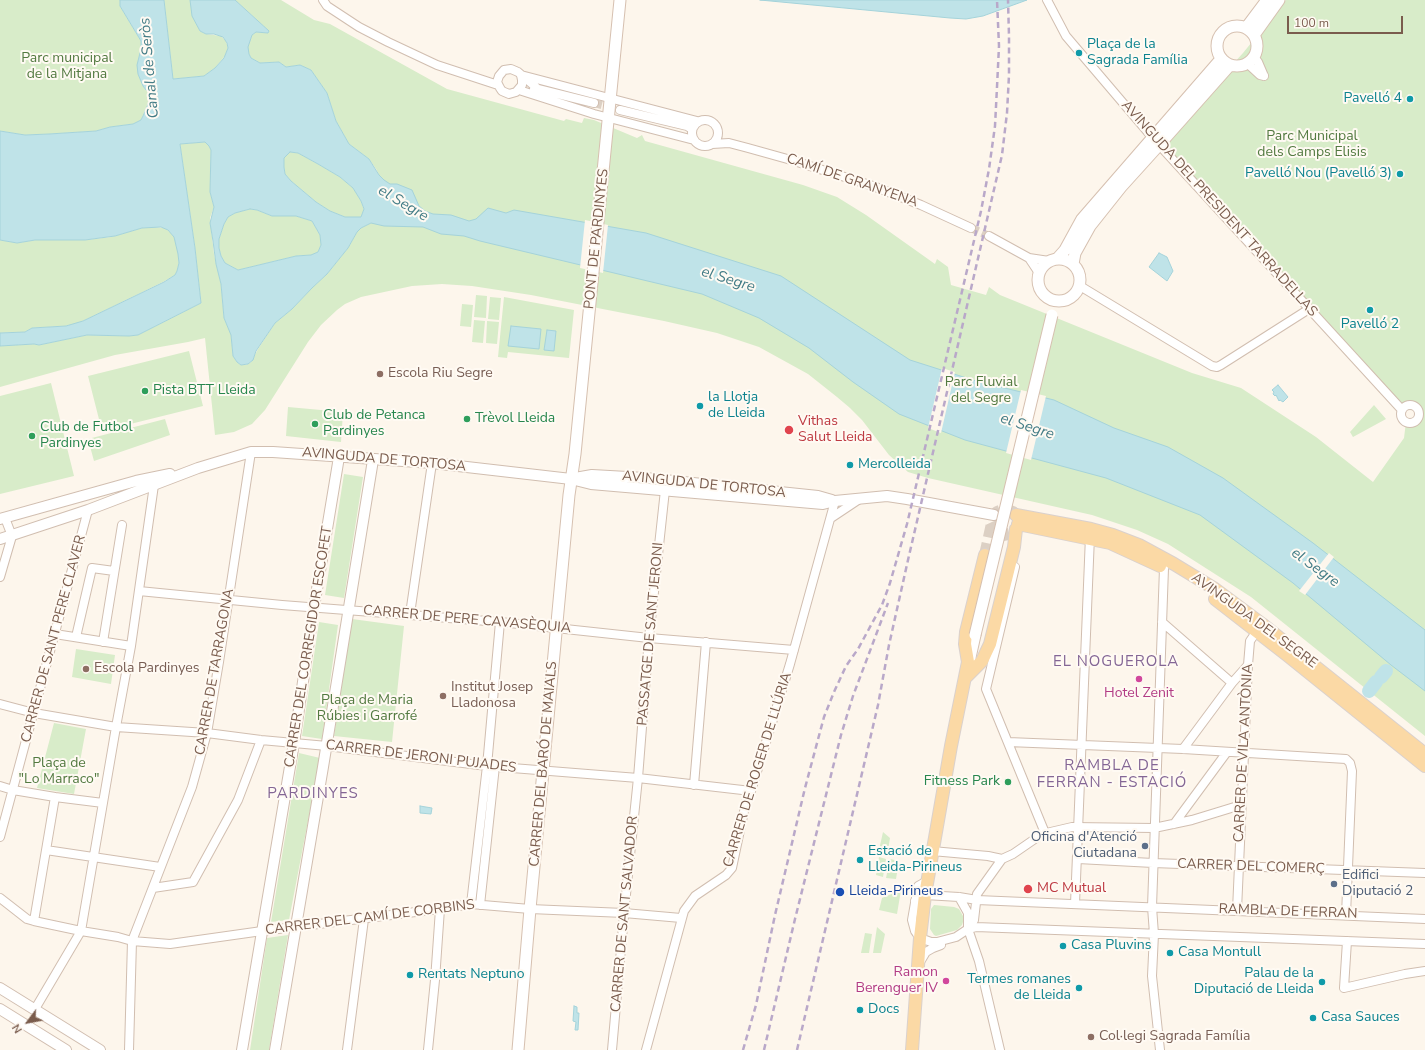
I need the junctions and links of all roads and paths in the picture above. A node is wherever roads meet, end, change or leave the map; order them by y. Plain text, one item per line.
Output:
1 (323, 0) edge
2 (620, 0) edge
3 (1047, 0) edge
4 (1267, 0) edge
5 (1279, 0) edge
6 (1250, 31) junction
7 (1226, 62) junction
8 (521, 75) junction
9 (499, 76) junction
10 (483, 79) junction
11 (498, 85) junction
12 (538, 89) junction
13 (519, 90) junction
14 (611, 98) junction
15 (594, 103) tunnel mouth
16 (620, 110) tunnel mouth
17 (608, 121) junction
18 (698, 122) junction
19 (692, 129) junction
20 (718, 131) junction
21 (694, 140) junction
22 (1156, 141) junction
23 (729, 143) junction
24 (712, 144) junction
25 (971, 228) tunnel mouth
26 (989, 236) tunnel mouth
27 (1029, 258) junction
28 (1053, 260) junction
29 (1073, 264) junction
30 (1039, 273) junction
31 (1080, 286) junction
32 (1055, 301) junction
33 (1308, 309) junction
34 (1422, 409) edge
35 (1402, 410) junction
36 (250, 452) junction
37 (339, 457) junction
38 (373, 460) junction
39 (432, 463) junction
40 (572, 479) junction
41 (154, 481) junction
42 (665, 490) junction
43 (96, 492) junction
44 (77, 498) junction
45 (862, 498) junction
46 (835, 501) junction
47 (84, 512) junction
48 (994, 515) tunnel mouth
49 (2, 518) edge
50 (831, 518) junction
51 (1017, 524) junction
52 (122, 525) dead end
53 (1090, 534) junction
54 (12, 536) junction
55 (0, 539) edge
56 (985, 555) tunnel mouth
57 (1164, 568) junction
58 (114, 571) junction
59 (0, 577) edge
60 (139, 591) junction
61 (228, 599) junction
62 (314, 607) junction
63 (349, 609) junction
64 (410, 614) junction
65 (500, 622) junction
66 (1162, 622) junction
67 (557, 628) junction
68 (1260, 628) junction
69 (55, 634) junction
70 (76, 637) junction
71 (649, 638) junction
72 (103, 642) junction
73 (706, 642) junction
74 (131, 646) junction
75 (794, 650) junction
76 (968, 662) junction
77 (1248, 664) junction
78 (966, 677) junction
79 (1232, 683) junction
80 (0, 704) edge
81 (34, 713) junction
82 (116, 727) junction
83 (206, 732) junction
84 (261, 740) junction
85 (1008, 742) junction
86 (294, 744) junction
87 (327, 746) junction
88 (1082, 746) junction
89 (1157, 748) junction
90 (1183, 749) junction
91 (1227, 752) junction
92 (1243, 752) junction
93 (1425, 754) edge
94 (491, 766) junction
95 (1425, 766) edge
96 (544, 771) junction
97 (638, 778) junction
98 (694, 785) junction
99 (0, 786) edge
100 (13, 790) junction
101 (751, 791) junction
102 (55, 797) junction
103 (103, 803) junction
104 (1241, 804) junction
105 (1174, 824) junction
106 (1078, 827) junction
107 (1154, 828) junction
108 (1045, 833) junction
109 (0, 837) edge
110 (46, 850) junction
111 (932, 851) junction
112 (94, 857) junction
113 (1078, 859) junction
114 (1002, 860) junction
115 (1153, 863) junction
116 (160, 866) junction
117 (1238, 866) junction
118 (1348, 871) junction
119 (1425, 874) edge
120 (153, 888) junction
121 (959, 897) junction
122 (0, 898) edge
123 (920, 898) junction
124 (977, 900) junction
125 (471, 904) junction
126 (1075, 904) junction
127 (480, 905) junction
128 (1152, 907) junction
129 (530, 908) junction
130 (440, 909) junction
131 (1237, 910) junction
132 (624, 913) junction
133 (1346, 914) junction
134 (681, 918) junction
135 (364, 919) junction
136 (1425, 919) edge
137 (34, 921) junction
138 (297, 927) junction
139 (968, 929) junction
140 (82, 931) junction
141 (262, 931) junction
142 (1154, 934) junction
143 (920, 938) junction
144 (950, 939) junction
145 (132, 941) junction
146 (1346, 942) junction
147 (1425, 944) edge
148 (918, 968) junction
149 (1425, 971) edge
150 (0, 988) edge
151 (0, 1009) edge
152 (35, 1009) junction
153 (66, 1050) edge
154 (100, 1050) edge
155 (128, 1050) edge
156 (242, 1050) edge
157 (275, 1050) edge
158 (347, 1050) edge
159 (428, 1050) edge
160 (518, 1050) edge
161 (612, 1050) edge
162 (646, 1050) edge
163 (912, 1050) edge
164 (1000, 1050) edge
165 (1160, 1050) edge

1 - 10 street
2 - 14 main road, PONT DE PARDINYES
3 - 22 street, AVINGUDA DEL PRESIDENT TARRADELLAS
4 - 6 main road
5 - 6 main road
6 - 7 main road
6 - 7 main road
7 - 22 main road
8 - 9 street
8 - 12 street
8 - 13 street
8 - 14 street
9 - 10 street
9 - 11 street
10 - 11 street
11 - 13 street
12 - 13 street
12 - 15 street
13 - 17 street
14 - 17 main road, PONT DE PARDINYES
14 - 18 street
16 - 19 street
17 - 21 street
17 - 40 main road, PONT DE PARDINYES
18 - 19 street
18 - 20 street
19 - 21 street
20 - 23 street
20 - 24 street
21 - 24 street
22 - 28 main road
22 - 29 main road
22 - 33 street, AVINGUDA DEL PRESIDENT TARRADELLAS
23 - 24 street, CAMÍ DE GRANYENA
23 - 25 street, CAMÍ DE GRANYENA
26 - 27 street
27 - 28 street
27 - 30 street
28 - 29 main road
28 - 30 main road
29 - 31 main road
30 - 32 main road
31 - 32 main road
31 - 33 street
32 - 76 main road, bridge
33 - 35 street, AVINGUDA DEL PRESIDENT TARRADELLAS
34 - 35 street
34 - 35 street
36 - 37 street, AVINGUDA DE TORTOSA
36 - 41 street, AVINGUDA DE TORTOSA
36 - 61 street, CARRER DE TARRAGONA
37 - 38 street, AVINGUDA DE TORTOSA
37 - 62 street, CARRER DEL CORREGIDOR ESCOFET
38 - 39 street, AVINGUDA DE TORTOSA
38 - 63 street
39 - 40 street, AVINGUDA DE TORTOSA
39 - 64 street
40 - 42 street, AVINGUDA DE TORTOSA
40 - 46 street, AVINGUDA DE TORTOSA
40 - 67 main road, CARRER DEL BARÓ DE MAIALS
41 - 43 street
41 - 47 street
41 - 60 street
42 - 46 street, AVINGUDA DE TORTOSA
42 - 71 street, PASSATGE DE SANT JERONI
43 - 44 street
43 - 47 street
44 - 47 street
44 - 49 street
45 - 46 street, AVINGUDA DE TORTOSA
45 - 48 street
45 - 50 street
46 - 50 street, CARRER DE ROGER DE LLÚRIA
47 - 54 street
47 - 69 street, CARRER DE SANT PERE CLAVER
49 - 54 street
50 - 75 street, CARRER DE ROGER DE LLÚRIA
51 - 53 main road, AVINGUDA DEL SEGRE
51 - 78 main road
51 - 85 street
52 - 58 street
53 - 57 main road, AVINGUDA DEL SEGRE
53 - 68 main road, AVINGUDA DEL SEGRE
53 - 88 street
54 - 55 street
54 - 59 street
56 - 76 main road
57 - 66 street
57 - 68 main road, AVINGUDA DEL SEGRE
58 - 70 street
58 - 72 street
60 - 61 street, CARRER DE PERE CAVASÈQUIA
60 - 74 street
61 - 62 street, CARRER DE PERE CAVASÈQUIA
61 - 83 street, CARRER DE TARRAGONA
62 - 63 street, CARRER DE PERE CAVASÈQUIA
62 - 86 street, CARRER DEL CORREGIDOR ESCOFET
63 - 64 street, CARRER DE PERE CAVASÈQUIA
63 - 87 street
64 - 65 street, CARRER DE PERE CAVASÈQUIA
65 - 67 street, CARRER DE PERE CAVASÈQUIA
65 - 94 street
66 - 79 street
66 - 89 street
67 - 71 street, CARRER DE PERE CAVASÈQUIA
67 - 96 main road, CARRER DEL BARÓ DE MAIALS
68 - 77 street, CARRER DE VILA ANTÒNIA
68 - 93 main road, AVINGUDA DEL SEGRE
68 - 95 main road, AVINGUDA DEL SEGRE
69 - 70 street
69 - 81 street, CARRER DE SANT PERE CLAVER
70 - 72 street
71 - 73 street, CARRER DE PERE CAVASÈQUIA
71 - 97 street, PASSATGE DE SANT JERONI
72 - 74 street
73 - 75 street, CARRER DE PERE CAVASÈQUIA
73 - 98 street
74 - 82 street
75 - 101 street, CARRER DE ROGER DE LLÚRIA
76 - 78 main road
77 - 79 street
77 - 92 street, CARRER DE VILA ANTÒNIA
78 - 111 main road
79 - 90 street
80 - 81 street, CARRER DE JERONI PUJADES
81 - 82 street, CARRER DE JERONI PUJADES
81 - 100 street, CARRER DE SANT PERE CLAVER
82 - 83 street, CARRER DE JERONI PUJADES
82 - 103 street
83 - 84 street, CARRER DE JERONI PUJADES
83 - 116 street, CARRER DE TARRAGONA
84 - 86 street, CARRER DE JERONI PUJADES
84 - 120 street
85 - 88 street
85 - 108 street
86 - 87 street, CARRER DE JERONI PUJADES
86 - 141 street, CARRER DEL CORREGIDOR ESCOFET
87 - 94 street, CARRER DE JERONI PUJADES
87 - 138 street
88 - 89 street
88 - 106 street
89 - 90 street
89 - 107 street
90 - 91 street
91 - 92 street
91 - 105 street
92 - 104 street, CARRER DE VILA ANTÒNIA
92 - 118 street
94 - 96 street, CARRER DE JERONI PUJADES
94 - 125 street
94 - 127 street
96 - 97 street, CARRER DE JERONI PUJADES
96 - 129 main road, CARRER DEL BARÓ DE MAIALS
97 - 98 street, CARRER DE JERONI PUJADES
97 - 132 street, CARRER DE SANT SALVADOR
98 - 101 street, CARRER DE JERONI PUJADES
99 - 100 street
100 - 102 street
100 - 109 street, CARRER DE SANT PERE CLAVER
101 - 134 street, CARRER DE ROGER DE LLÚRIA
102 - 103 street
102 - 110 street
103 - 112 street
104 - 105 street
104 - 117 street, CARRER DE VILA ANTÒNIA
105 - 107 street
106 - 107 street
106 - 108 street
106 - 113 street
107 - 115 street
108 - 114 street
110 - 112 street
110 - 137 street
111 - 114 street
111 - 123 main road
112 - 116 street
112 - 140 street
113 - 115 street, CARRER DEL COMERÇ
113 - 126 street
114 - 124 street
115 - 117 street, CARRER DEL COMERÇ
115 - 128 street
116 - 120 street, CARRER DE TARRAGONA
117 - 118 street, CARRER DEL COMERÇ
117 - 131 street, CARRER DE VILA ANTÒNIA
118 - 119 street, CARRER DEL COMERÇ
118 - 133 street
120 - 145 street, CARRER DE TARRAGONA
121 - 123 street
121 - 124 street, RAMBLA DE FERRAN
121 - 139 street
122 - 137 street, CARRER DEL CAMÍ DE CORBINS
123 - 143 main road
124 - 126 street, RAMBLA DE FERRAN
124 - 139 street
125 - 127 street, CARRER DEL CAMÍ DE CORBINS
125 - 130 street, CARRER DEL CAMÍ DE CORBINS
126 - 128 street, RAMBLA DE FERRAN
127 - 129 street, CARRER DEL CAMÍ DE CORBINS
128 - 131 street, RAMBLA DE FERRAN
128 - 142 street
129 - 132 street, CARRER DEL CAMÍ DE CORBINS
129 - 160 main road, CARRER DEL BARÓ DE MAIALS
130 - 135 street, CARRER DEL CAMÍ DE CORBINS
130 - 159 street
131 - 133 street, RAMBLA DE FERRAN
132 - 134 street, CARRER DEL CAMÍ DE CORBINS
132 - 161 street, CARRER DE SANT SALVADOR
133 - 136 street, RAMBLA DE FERRAN
134 - 162 street, CARRER DE ROGER DE LLÚRIA
135 - 138 street, CARRER DEL CAMÍ DE CORBINS
135 - 158 street
137 - 140 street, CARRER DEL CAMÍ DE CORBINS
138 - 141 street, CARRER DEL CAMÍ DE CORBINS
138 - 157 street
139 - 142 street, RAMBLA DE FERRAN
139 - 144 street
139 - 164 street
140 - 145 street, CARRER DEL CAMÍ DE CORBINS
140 - 152 street
141 - 145 street, CARRER DEL CAMÍ DE CORBINS
141 - 156 street, CARRER DEL CORREGIDOR ESCOFET
142 - 146 street, RAMBLA DE FERRAN
142 - 165 street
143 - 144 street
143 - 148 main road
144 - 148 street
145 - 155 street, CARRER DE TARRAGONA
146 - 147 street, RAMBLA DE FERRAN
146 - 149 street
148 - 163 main road
150 - 152 street
151 - 153 street
152 - 154 street

